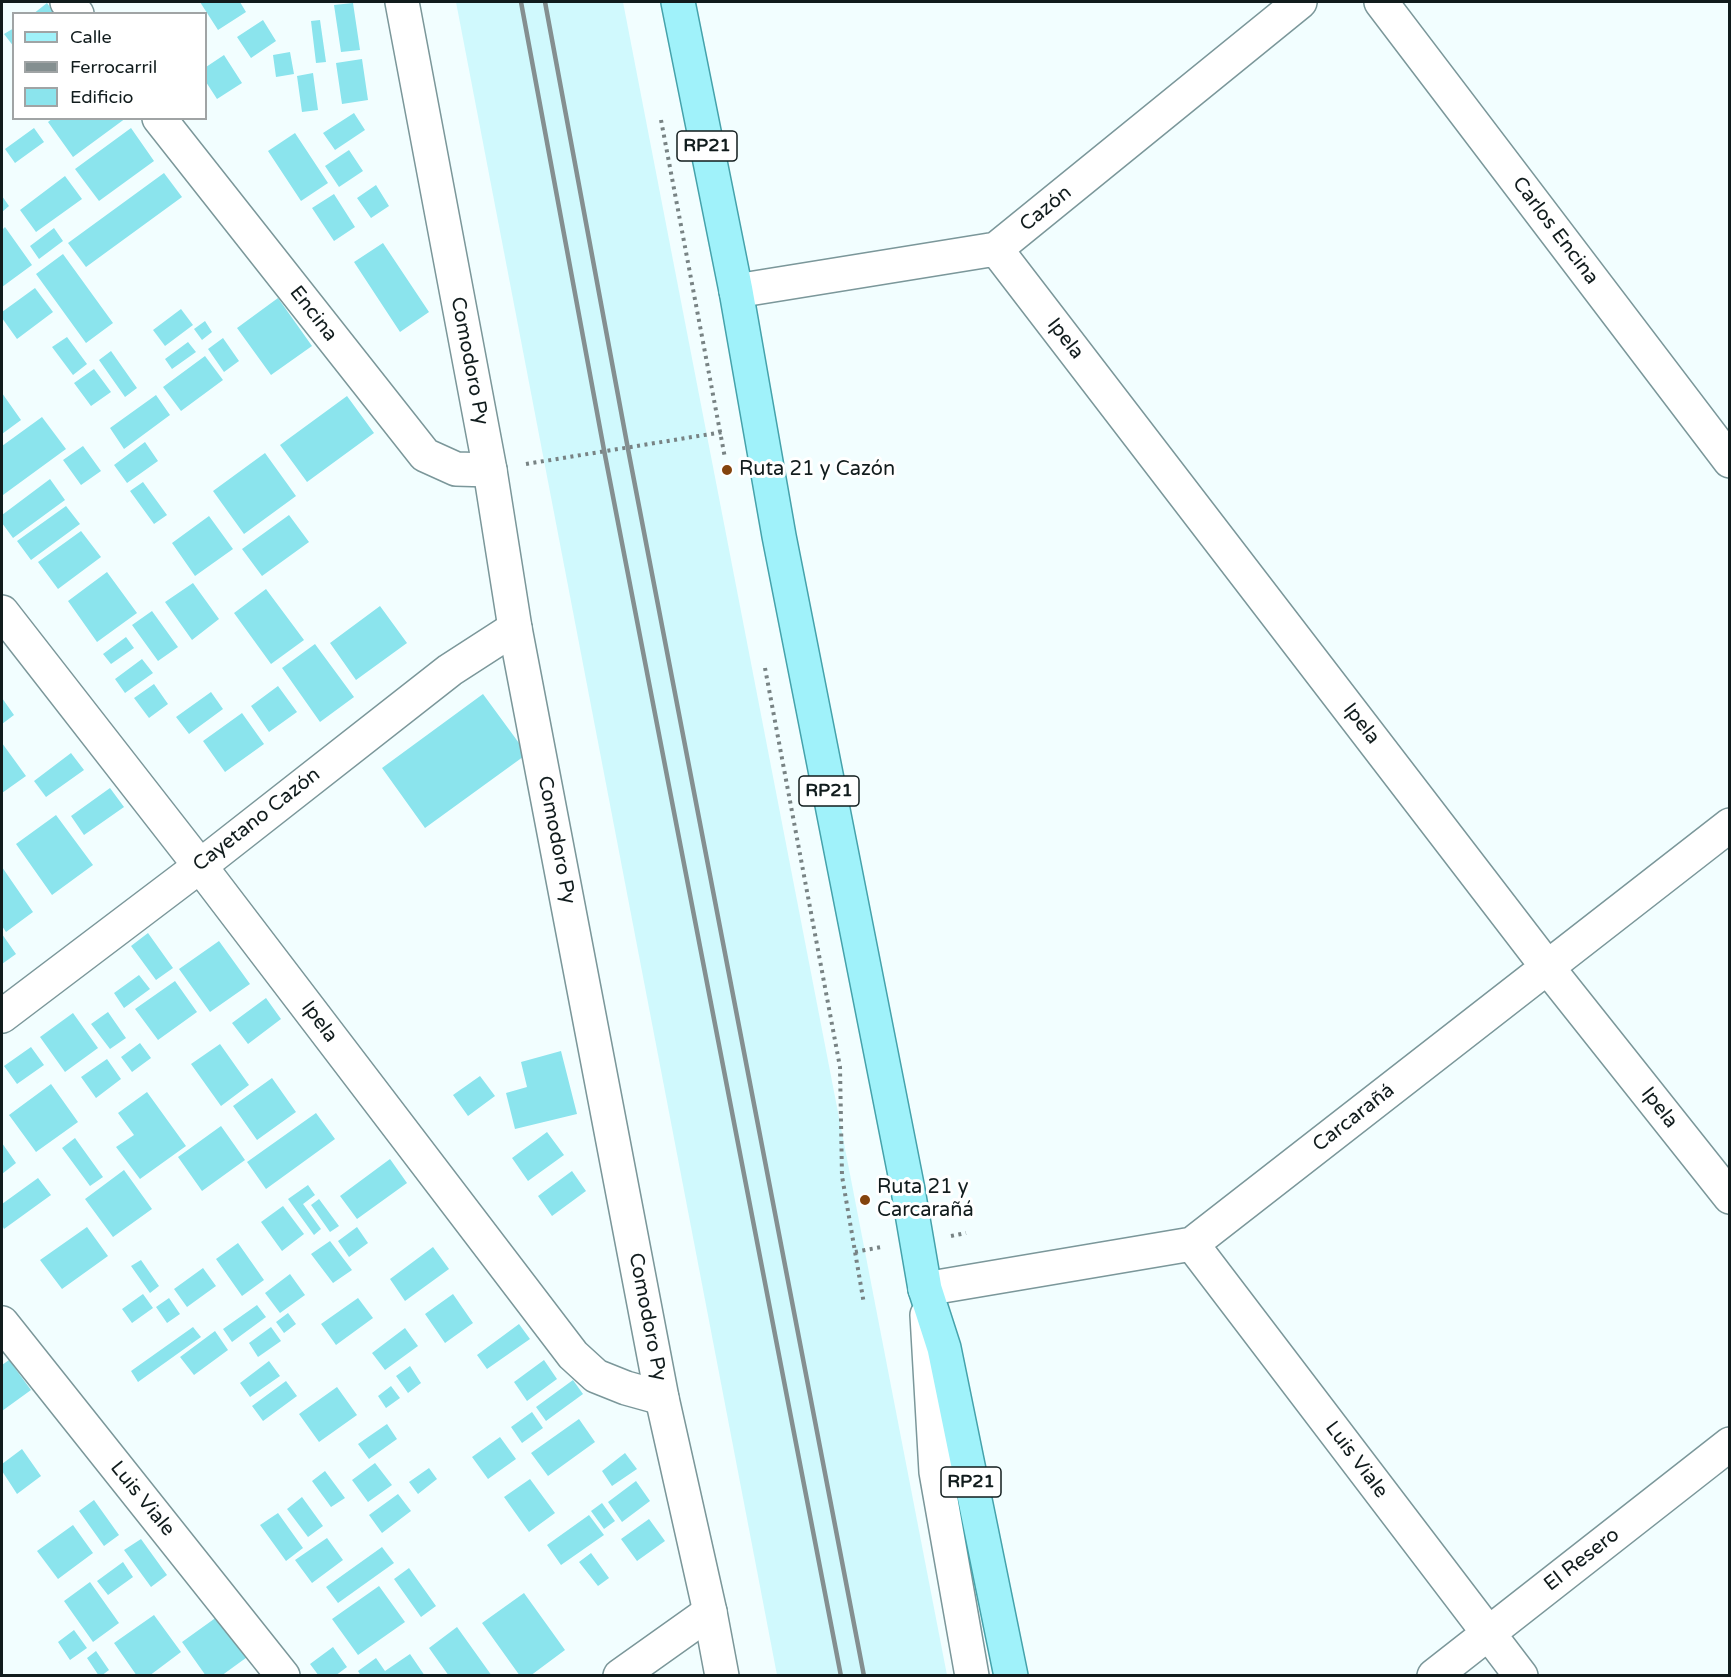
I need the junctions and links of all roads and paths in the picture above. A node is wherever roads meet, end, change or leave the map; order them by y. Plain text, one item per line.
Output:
1 (402, 2) edge
2 (678, 2) edge
3 (1300, 2) edge
4 (1381, 2) edge
5 (661, 118) dead end
6 (161, 120) edge
7 (996, 249) junction
8 (736, 291) junction
9 (761, 426) junction
10 (720, 433) junction
11 (1730, 461) edge
12 (727, 468) dead end
13 (490, 470) junction
14 (2, 612) edge
15 (515, 628) junction
16 (765, 668) dead end
17 (1730, 825) edge
18 (200, 866) junction
19 (1548, 968) junction
20 (2, 1016) edge
21 (1730, 1197) edge
22 (1192, 1244) junction
23 (925, 1289) junction
24 (864, 1304) dead end
25 (2, 1323) edge
26 (662, 1398) junction
27 (1730, 1444) edge
28 (710, 1612) junction
29 (1488, 1634) junction
30 (283, 1676) edge
31 (620, 1676) edge
32 (722, 1676) edge
33 (972, 1676) edge
34 (1011, 1676) edge
35 (1434, 1676) edge
36 (1521, 1676) edge

1 - 13 street, Comodoro Py
2 - 8 main road, RP21
3 - 7 street, Cazón
4 - 11 street, Carlos Encina
5 - 10 path
6 - 13 street, Encina
7 - 8 street, Cazón
7 - 19 street, Ipela
8 - 9 main road, RP21
9 - 10 path
9 - 23 main road, RP21
10 - 12 path
10 - 13 path
13 - 15 street, Comodoro Py
14 - 18 street, Ipela
15 - 18 street, Cayetano Cazón
15 - 26 street, Comodoro Py
16 - 24 path
17 - 19 street, Carcarañá
18 - 20 street, Cayetano Cazón
18 - 26 street, Ipela
19 - 21 street, Ipela
19 - 22 street, Carcarañá
22 - 23 street, Carcarañá
22 - 29 street, Luis Viale
23 - 33 street
23 - 34 main road, RP21
25 - 30 street, Luis Viale
26 - 28 street, Comodoro Py
27 - 29 street, El Resero
28 - 31 street
28 - 32 street, Comodoro Py
29 - 35 street, El Resero
29 - 36 street, Luis Viale

